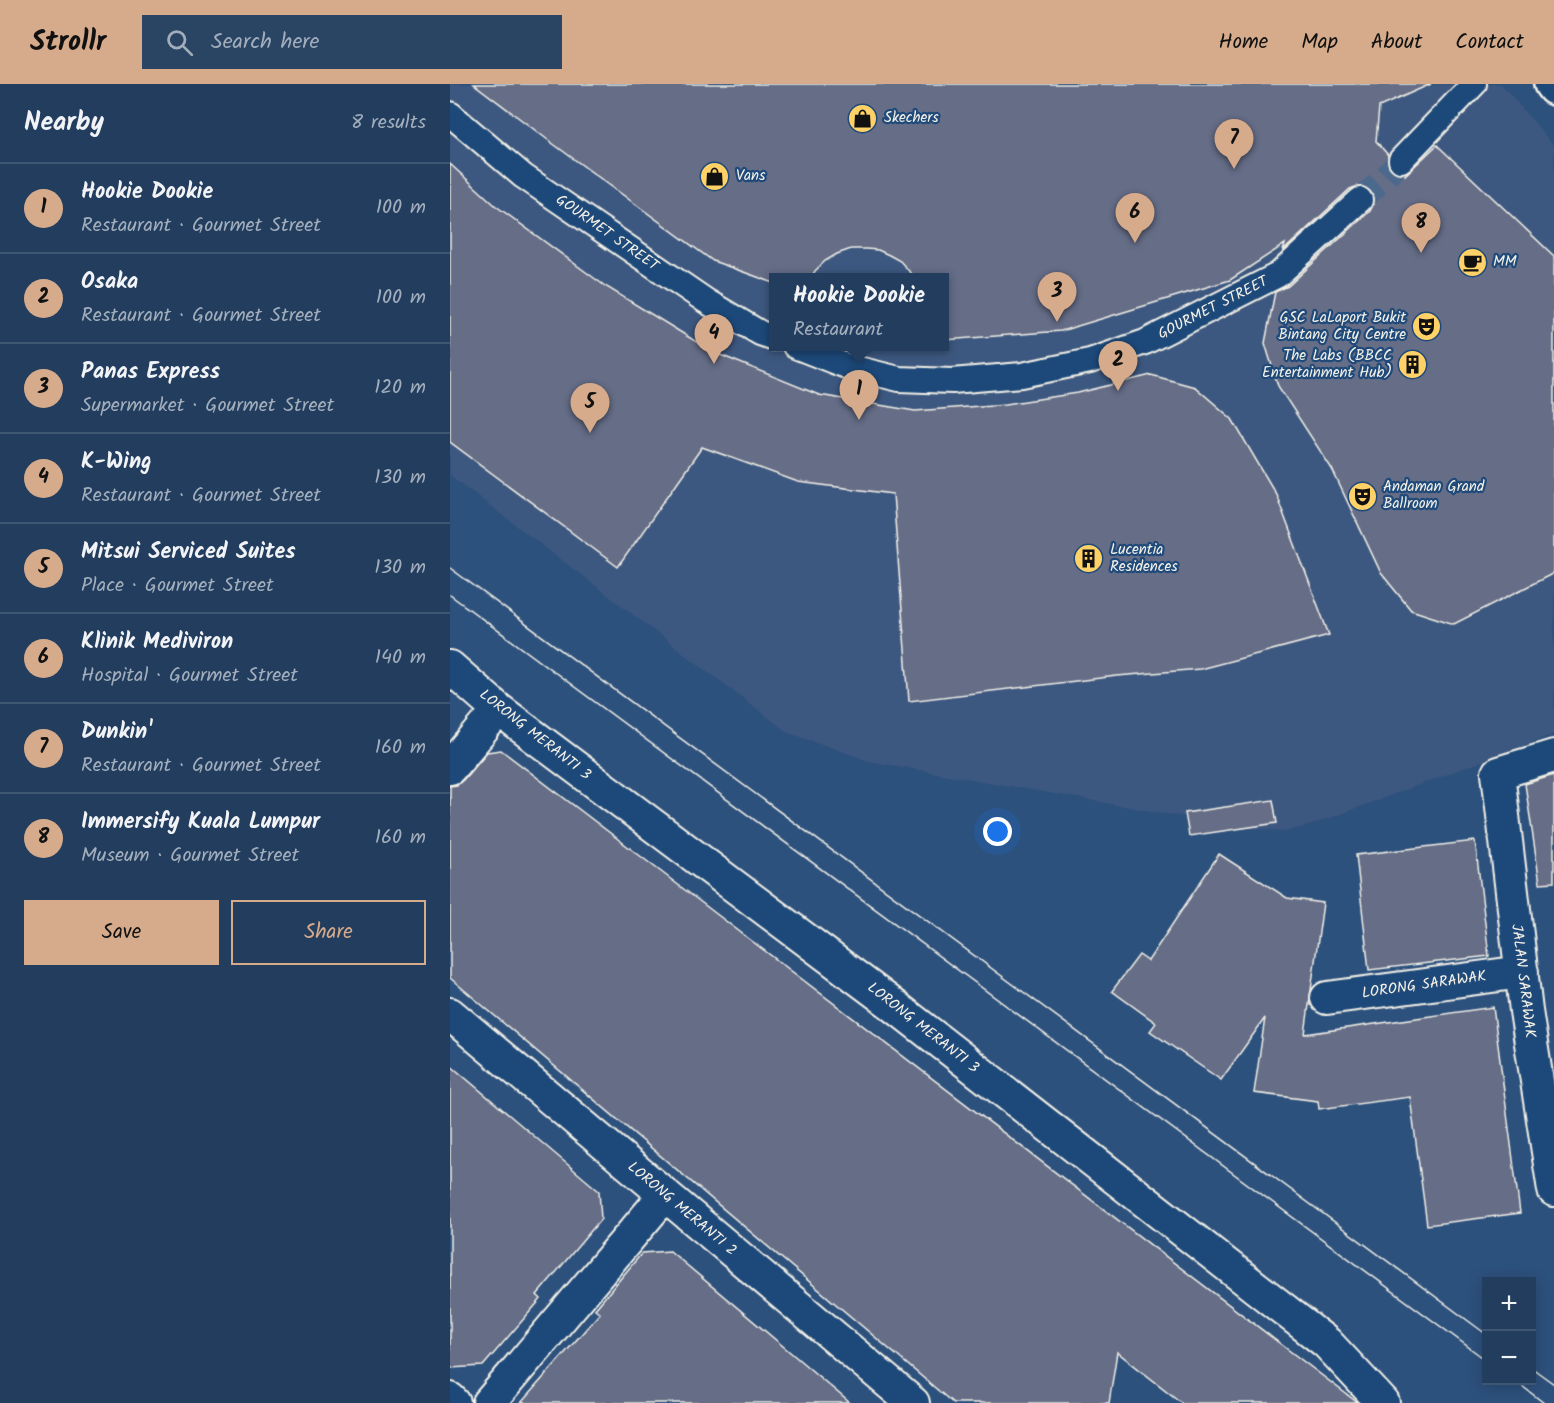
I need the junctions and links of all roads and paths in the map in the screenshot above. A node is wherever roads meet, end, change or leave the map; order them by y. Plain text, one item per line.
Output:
1 (1473, 84) edge
2 (1551, 84) edge
3 (1554, 88) edge
4 (450, 114) edge
5 (1401, 160) tunnel mouth
6 (1360, 200) tunnel mouth
7 (769, 336) edge
8 (808, 351) edge
9 (450, 668) edge
10 (499, 710) junction
11 (1554, 756) edge
12 (450, 768) edge
13 (1522, 972) junction
14 (1327, 999) dead end
15 (450, 1014) edge
16 (1554, 1190) edge
17 (665, 1195) junction
18 (450, 1400) edge
19 (454, 1403) edge
20 (489, 1403) edge
21 (913, 1403) edge
22 (1383, 1403) edge

1 - 5 street
2 - 3 main road
4 - 7 street, GOURMET STREET
6 - 8 street, GOURMET STREET
9 - 10 street, LORONG MERANTI 3
10 - 12 street
10 - 22 street, LORONG MERANTI 3
11 - 13 street, JALAN SARAWAK
13 - 14 street, LORONG SARAWAK
13 - 16 street, JALAN SARAWAK
15 - 17 street, LORONG MERANTI 2
17 - 20 street
17 - 21 street, LORONG MERANTI 2
18 - 19 street

